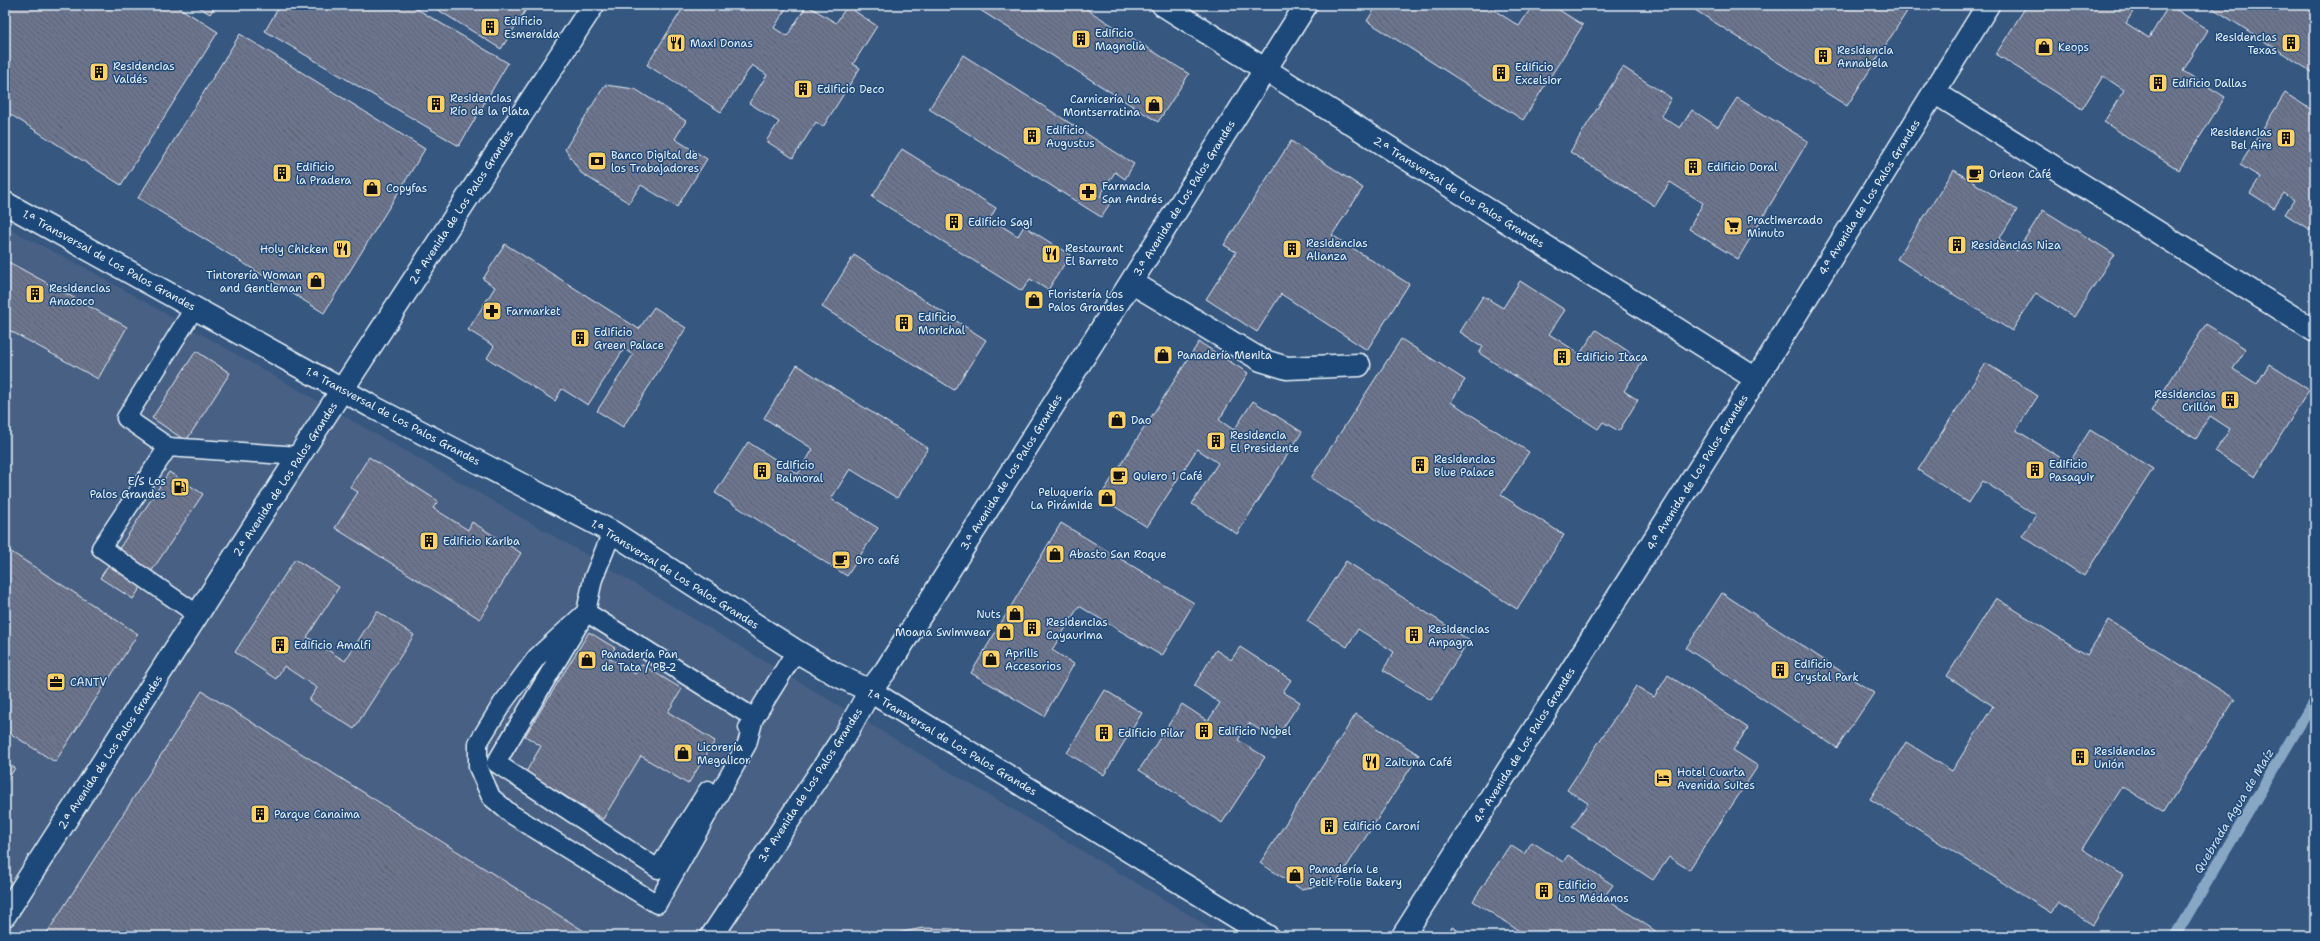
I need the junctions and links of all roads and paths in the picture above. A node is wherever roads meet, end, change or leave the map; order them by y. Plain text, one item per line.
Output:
1 (593, 5) edge
2 (1163, 5) edge
3 (1306, 5) edge
4 (1988, 5) edge
5 (1265, 70) junction
6 (1934, 92) junction
7 (5, 203) edge
8 (1131, 282) junction
9 (195, 307) junction
10 (2315, 331) edge
11 (1359, 365) dead end
12 (1756, 379) junction
13 (342, 390) junction
14 (168, 447) junction
15 (300, 456) junction
16 (612, 532) junction
17 (586, 612) junction
18 (198, 614) junction
19 (796, 651) junction
20 (870, 691) junction
21 (754, 718) junction
22 (5, 914) edge
23 (712, 936) edge
24 (1268, 936) edge
25 (1403, 936) edge

1 - 13 street, 2.ª Avenida de Los Palos Grandes
2 - 5 street, 2.ª Transversal de Los Palos Grandes
3 - 5 street, 3.ª Avenida de Los Palos Grandes
4 - 6 street, 4.ª Avenida de Los Palos Grandes
5 - 8 street, 3.ª Avenida de Los Palos Grandes
5 - 12 street, 2.ª Transversal de Los Palos Grandes
6 - 10 street
6 - 12 street, 4.ª Avenida de Los Palos Grandes
7 - 9 street, 1.ª Transversal de Los Palos Grandes
8 - 11 street
8 - 20 street, 3.ª Avenida de Los Palos Grandes
9 - 13 street, 1.ª Transversal de Los Palos Grandes
9 - 14 lane
12 - 25 street, 4.ª Avenida de Los Palos Grandes
13 - 15 street, 2.ª Avenida de Los Palos Grandes
13 - 16 street, 1.ª Transversal de Los Palos Grandes
14 - 15 lane
14 - 18 lane
15 - 18 street, 2.ª Avenida de Los Palos Grandes
16 - 17 lane
16 - 19 street, 1.ª Transversal de Los Palos Grandes
17 - 21 lane
17 - 21 lane
17 - 21 lane
18 - 22 street, 2.ª Avenida de Los Palos Grandes
19 - 20 street, 1.ª Transversal de Los Palos Grandes
19 - 21 lane
20 - 23 street, 3.ª Avenida de Los Palos Grandes
20 - 24 street, 1.ª Transversal de Los Palos Grandes

